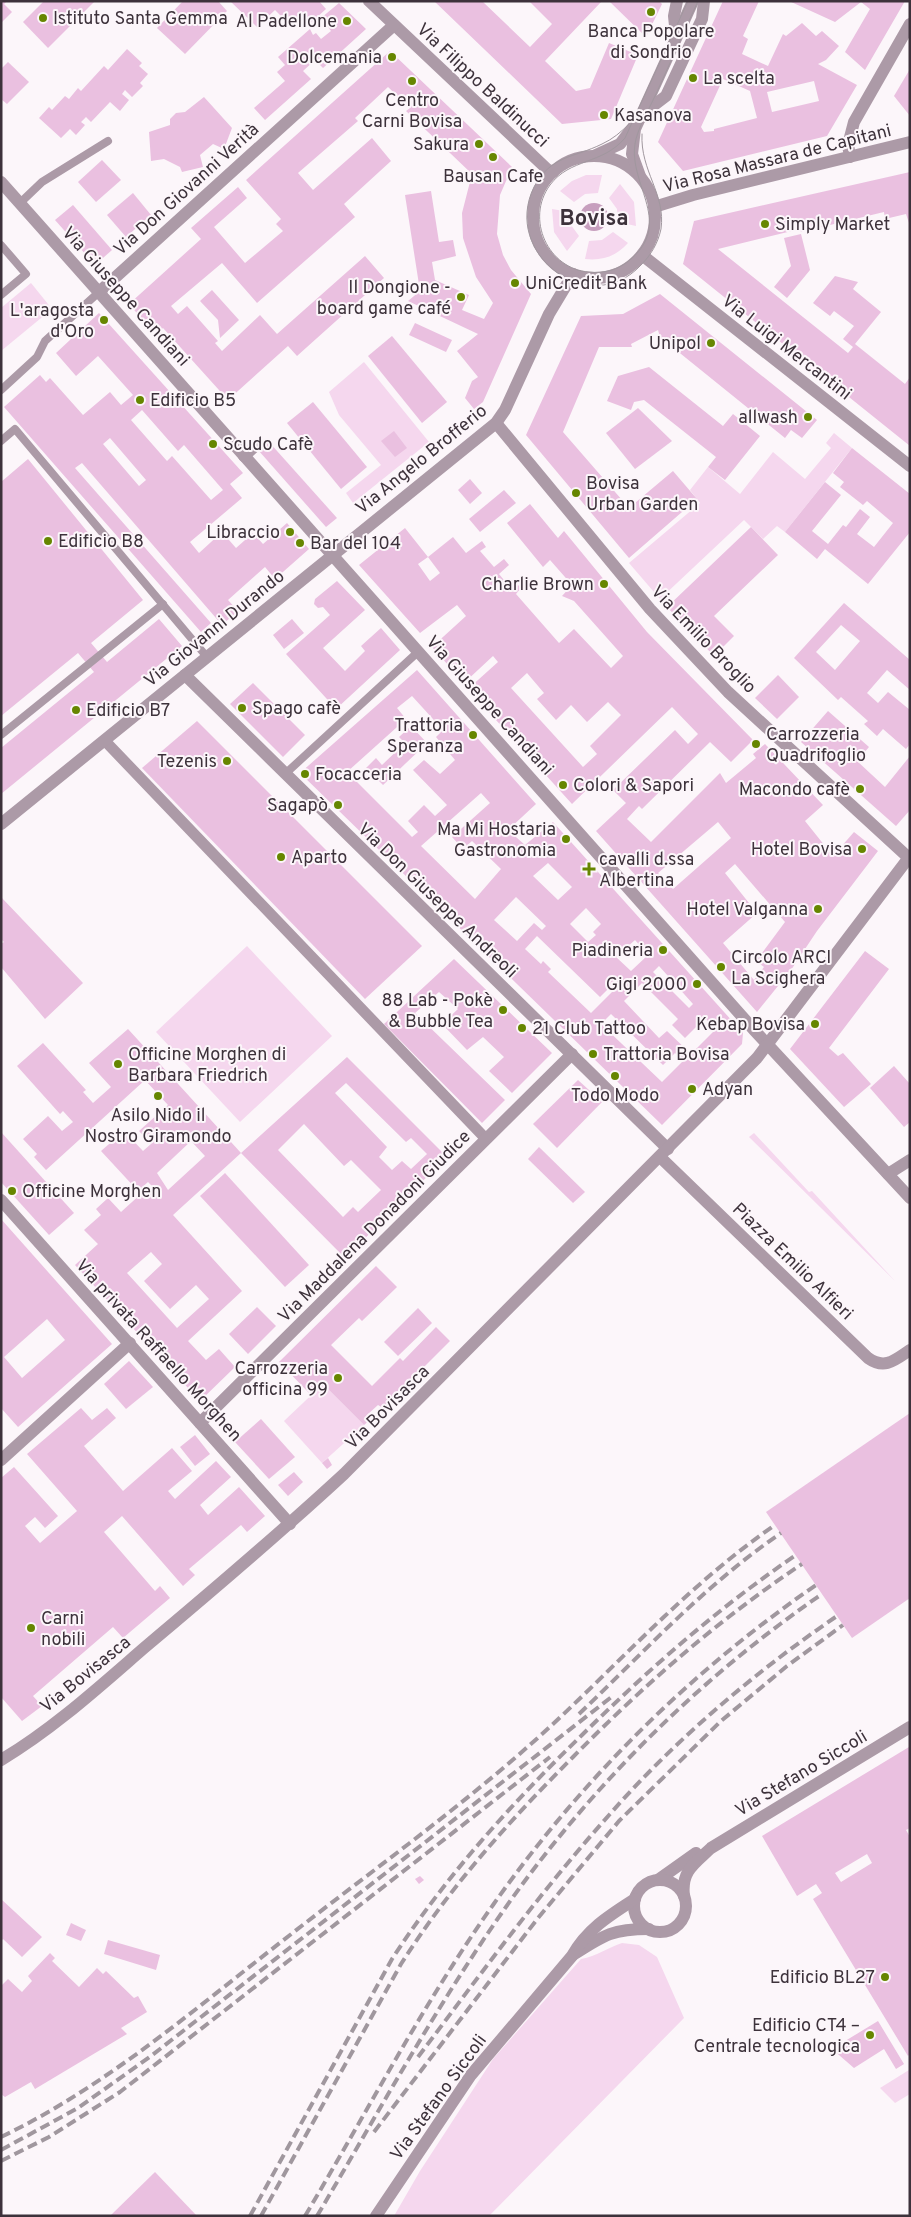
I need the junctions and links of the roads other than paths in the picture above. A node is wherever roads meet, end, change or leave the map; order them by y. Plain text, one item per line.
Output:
1 (369, 1) edge
2 (693, 1) edge
3 (704, 1) edge
4 (675, 3) edge
5 (910, 24) edge
6 (394, 25) junction
7 (674, 42) junction
8 (638, 121) junction
9 (108, 141) dead end
10 (910, 142) edge
11 (583, 157) junction
12 (850, 157) junction
13 (553, 172) junction
14 (1, 182) edge
15 (646, 186) junction
16 (20, 203) junction
17 (654, 207) junction
18 (1, 244) edge
19 (642, 255) junction
20 (573, 274) junction
21 (98, 293) junction
22 (1, 295) edge
23 (1, 390) edge
24 (496, 424) junction
25 (1, 441) edge
26 (255, 446) dead end
27 (244, 456) junction
28 (910, 466) edge
29 (332, 554) junction
30 (163, 604) junction
31 (419, 651) junction
32 (207, 657) junction
33 (185, 675) junction
34 (1, 735) edge
35 (107, 743) dead end
36 (284, 774) junction
37 (1, 824) edge
38 (909, 857) edge
39 (768, 1045) junction
40 (572, 1054) junction
41 (486, 1140) junction
42 (664, 1153) junction
43 (910, 1160) edge
44 (888, 1174) junction
45 (910, 1198) edge
46 (1, 1200) edge
47 (130, 1343) junction
48 (910, 1350) edge
49 (200, 1423) junction
50 (1, 1460) edge
51 (290, 1524) junction
52 (910, 1727) edge
53 (1, 1760) edge
54 (711, 1848) junction
55 (658, 1880) junction
56 (684, 1896) junction
57 (635, 1899) junction
58 (649, 1929) junction
59 (572, 1956) junction
60 (376, 2216) edge

1 - 6 street, Via Filippo Baldinucci
2 - 7 street
3 - 8 street
4 - 7 street
5 - 12 street
6 - 13 street, Via Filippo Baldinucci
6 - 21 street, Via Don Giovanni Verità
7 - 8 street
8 - 11 street
8 - 15 street
9 - 16 lane
10 - 12 street, Via Rosa Massara de Capitani
11 - 13 street
11 - 15 street
12 - 17 street, Via Rosa Massara de Capitani
13 - 20 street
14 - 16 street, Via Giuseppe Candiani
15 - 17 street
16 - 21 street, Via Giuseppe Candiani
17 - 19 street
18 - 22 lane
19 - 20 street
19 - 28 street, Via Luigi Mercantini
20 - 24 street, Via Angelo Brofferio
21 - 23 lane, Via Don Giovanni Verità
21 - 27 street, Via Giuseppe Candiani
24 - 29 street, Via Angelo Brofferio
24 - 38 street, Via Emilio Broglio
25 - 30 lane
26 - 27 street
27 - 29 street, Via Giuseppe Candiani
29 - 31 street, Via Giuseppe Candiani
29 - 32 street, Via Giovanni Durando
30 - 32 lane
30 - 34 lane
31 - 36 lane
31 - 39 street, Via Giuseppe Candiani
32 - 33 street, Via Giovanni Durando
33 - 36 street, Via Don Giuseppe Andreoli
33 - 37 street, Via Giovanni Durando
35 - 41 street
36 - 40 street, Via Don Giuseppe Andreoli
38 - 39 street, Via Bovisasca
39 - 42 street, Via Bovisasca
39 - 44 street
40 - 41 street, Via Maddalena Donadoni Giudice
40 - 42 street, Via Don Giuseppe Andreoli
41 - 49 street, Via Maddalena Donadoni Giudice
42 - 48 street, Piazza Emilio Alfieri
42 - 51 street, Via Bovisasca
43 - 44 street
44 - 45 street
46 - 47 street, Via privata Raffaello Morghen
47 - 49 street, Via privata Raffaello Morghen
47 - 50 street
49 - 51 street, Via privata Raffaello Morghen
51 - 53 street, Via Bovisasca
52 - 54 street, Via Stefano Siccoli
54 - 55 street, Via Stefano Siccoli
54 - 56 street, Via Stefano Siccoli
55 - 56 street
55 - 57 street
56 - 58 street
57 - 58 street
57 - 59 street, Via Stefano Siccoli
58 - 59 street, Via Stefano Siccoli
59 - 60 street, Via Stefano Siccoli

